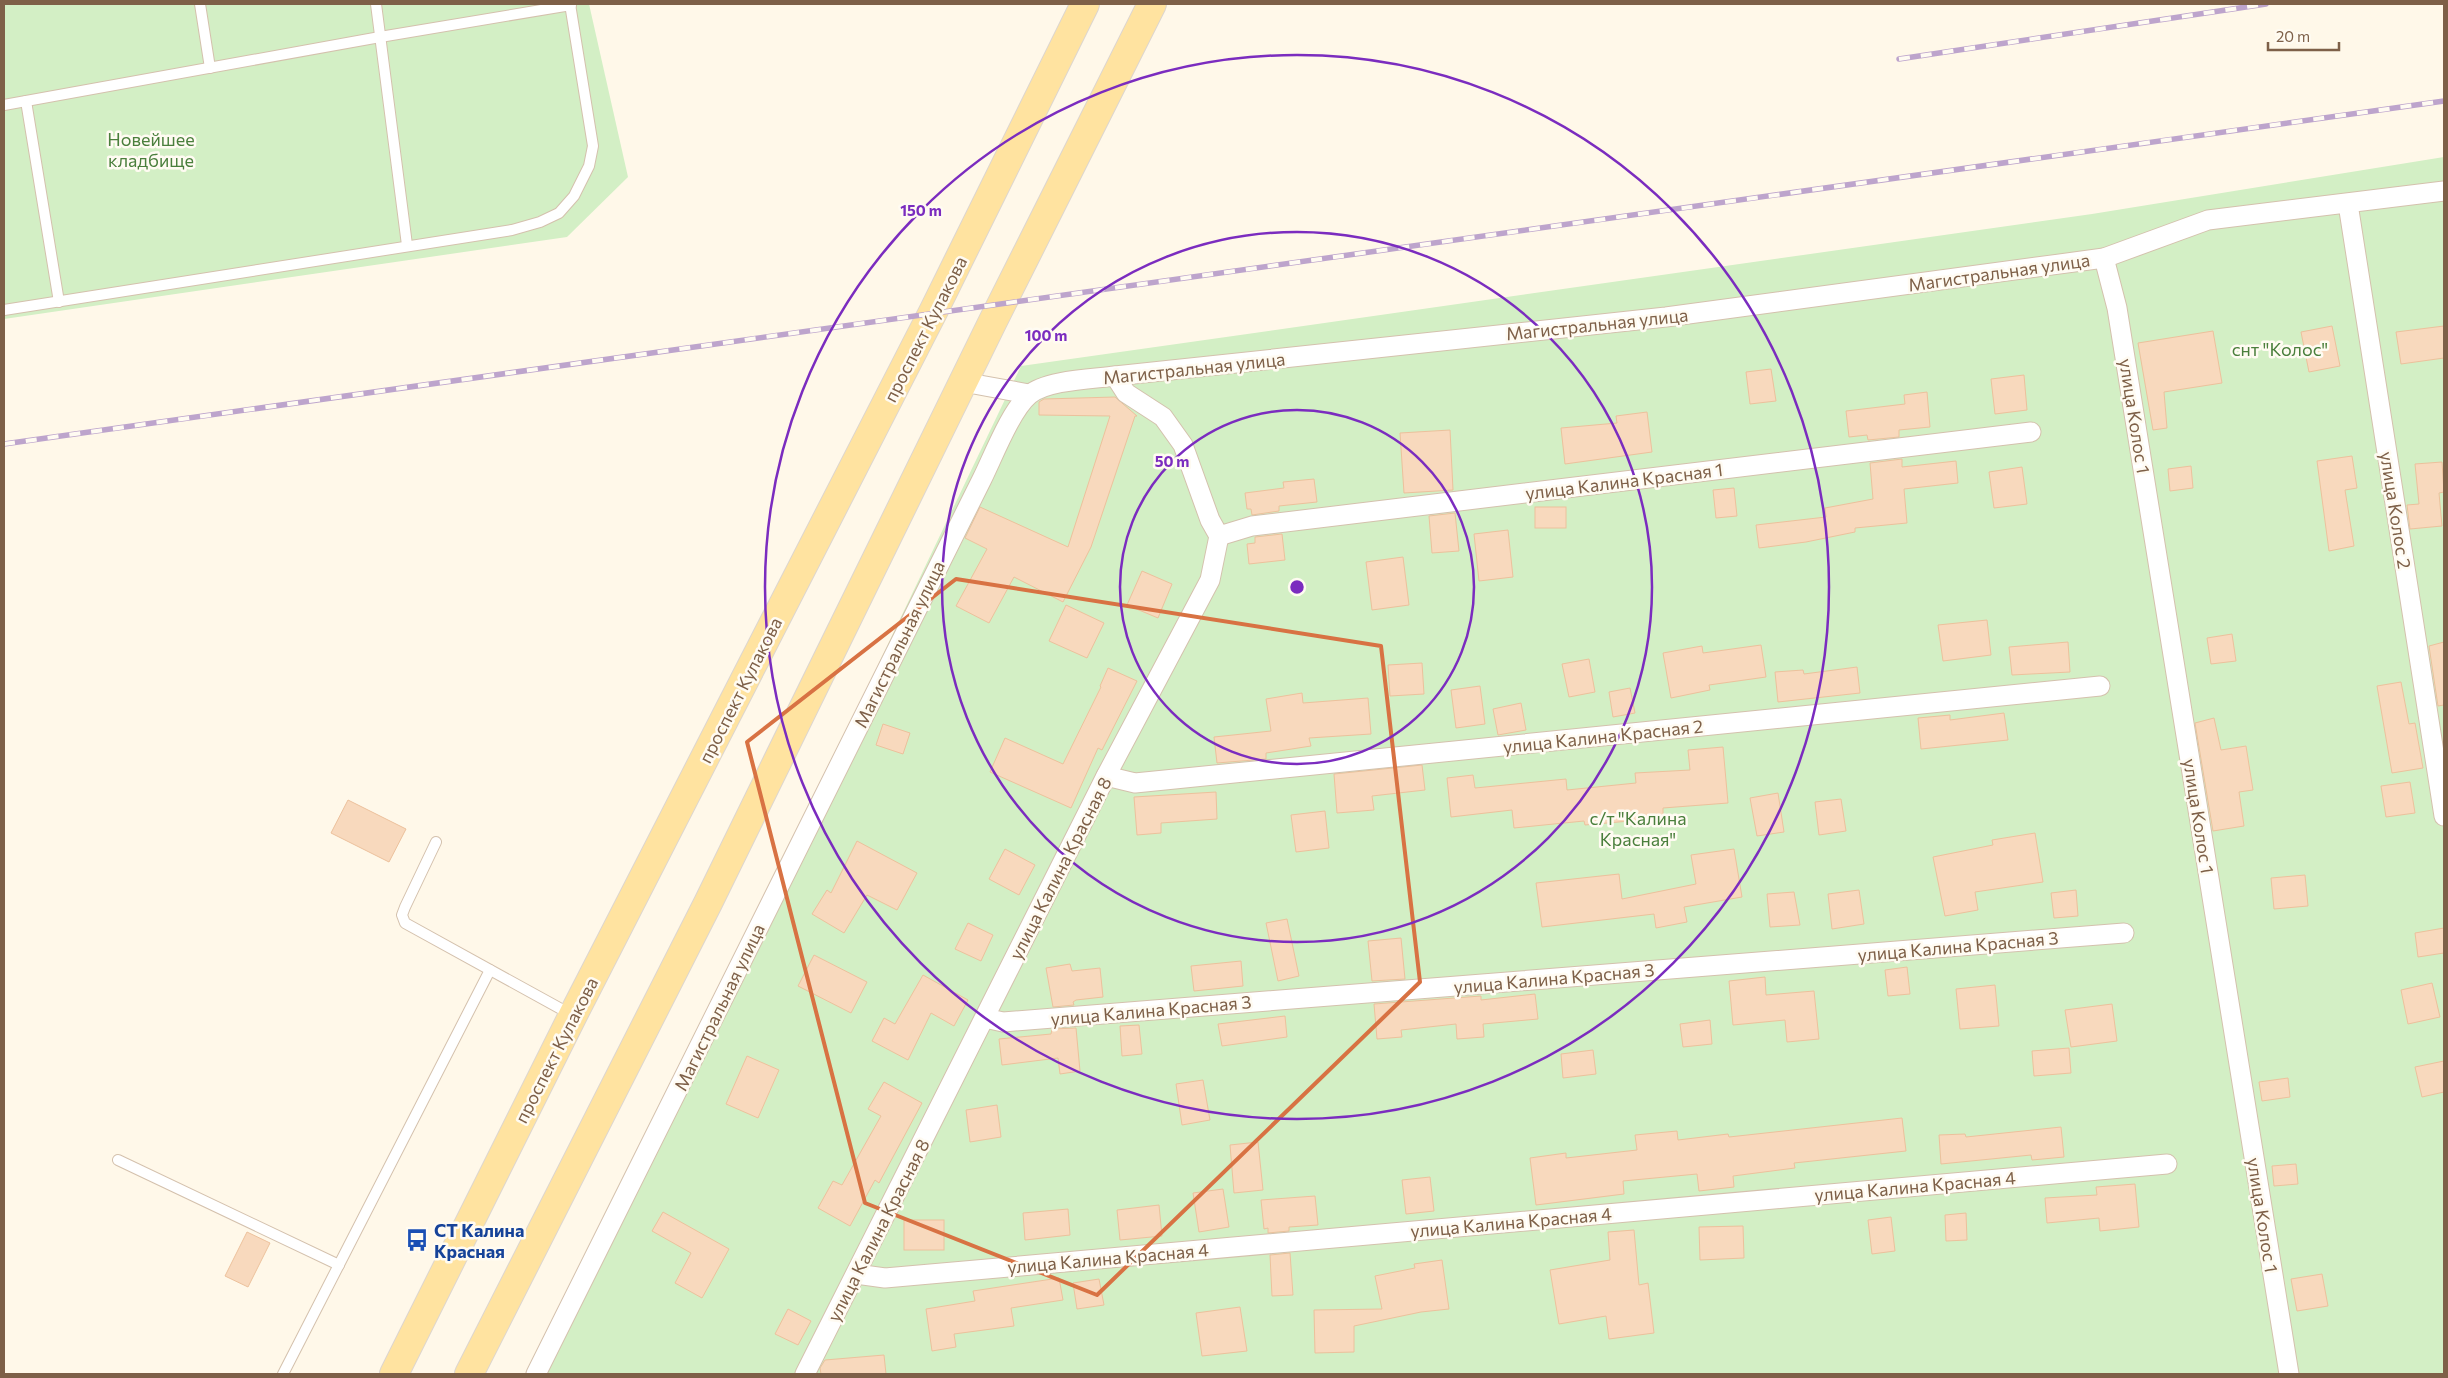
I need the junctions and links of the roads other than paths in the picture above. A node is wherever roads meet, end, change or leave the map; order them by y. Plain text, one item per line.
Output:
1 (200, 4) edge
2 (376, 4) edge
3 (571, 4) edge
4 (1084, 4) edge
5 (1152, 4) edge
6 (380, 37) junction
7 (210, 68) junction
8 (26, 101) junction
9 (4, 105) edge
10 (2444, 190) edge
11 (2348, 204) junction
12 (407, 245) junction
13 (2104, 258) junction
14 (59, 302) junction
15 (4, 310) edge
16 (1115, 376) junction
17 (963, 382) junction
18 (1029, 394) junction
19 (2030, 432) dead end
20 (1219, 536) junction
21 (2100, 686) dead end
22 (1106, 776) junction
23 (2444, 816) edge
24 (436, 842) dead end
25 (2124, 933) dead end
26 (490, 970) junction
27 (573, 1015) junction
28 (985, 1018) junction
29 (118, 1160) dead end
30 (2167, 1164) dead end
31 (339, 1265) junction
32 (856, 1274) junction
33 (283, 1374) edge
34 (394, 1374) edge
35 (469, 1374) edge
36 (536, 1374) edge
37 (805, 1374) edge
38 (2289, 1374) edge

1 - 7 lane
2 - 6 lane
3 - 6 lane
3 - 12 lane
4 - 27 main road, проспект Кулакова
5 - 17 main road
6 - 7 lane
6 - 12 lane
7 - 8 lane
8 - 9 lane
8 - 14 lane
10 - 11 street, Магистральная улица
11 - 13 street, Магистральная улица
11 - 23 street, улица Колос 2
12 - 14 lane
13 - 16 street, Магистральная улица
13 - 38 street, улица Колос 1
14 - 15 lane
16 - 18 street, Магистральная улица
16 - 20 street
17 - 18 street
17 - 35 main road
18 - 36 street, Магистральная улица
19 - 20 street, улица Калина Красная 1
20 - 22 street, улица Калина Красная 8
21 - 22 street, улица Калина Красная 2
22 - 28 street, улица Калина Красная 8
24 - 26 lane
25 - 28 street, улица Калина Красная 3
26 - 27 lane
26 - 31 lane
27 - 34 main road, проспект Кулакова
28 - 32 street, улица Калина Красная 8
29 - 31 lane
30 - 32 street, улица Калина Красная 4
31 - 33 lane
32 - 37 street, улица Калина Красная 8

